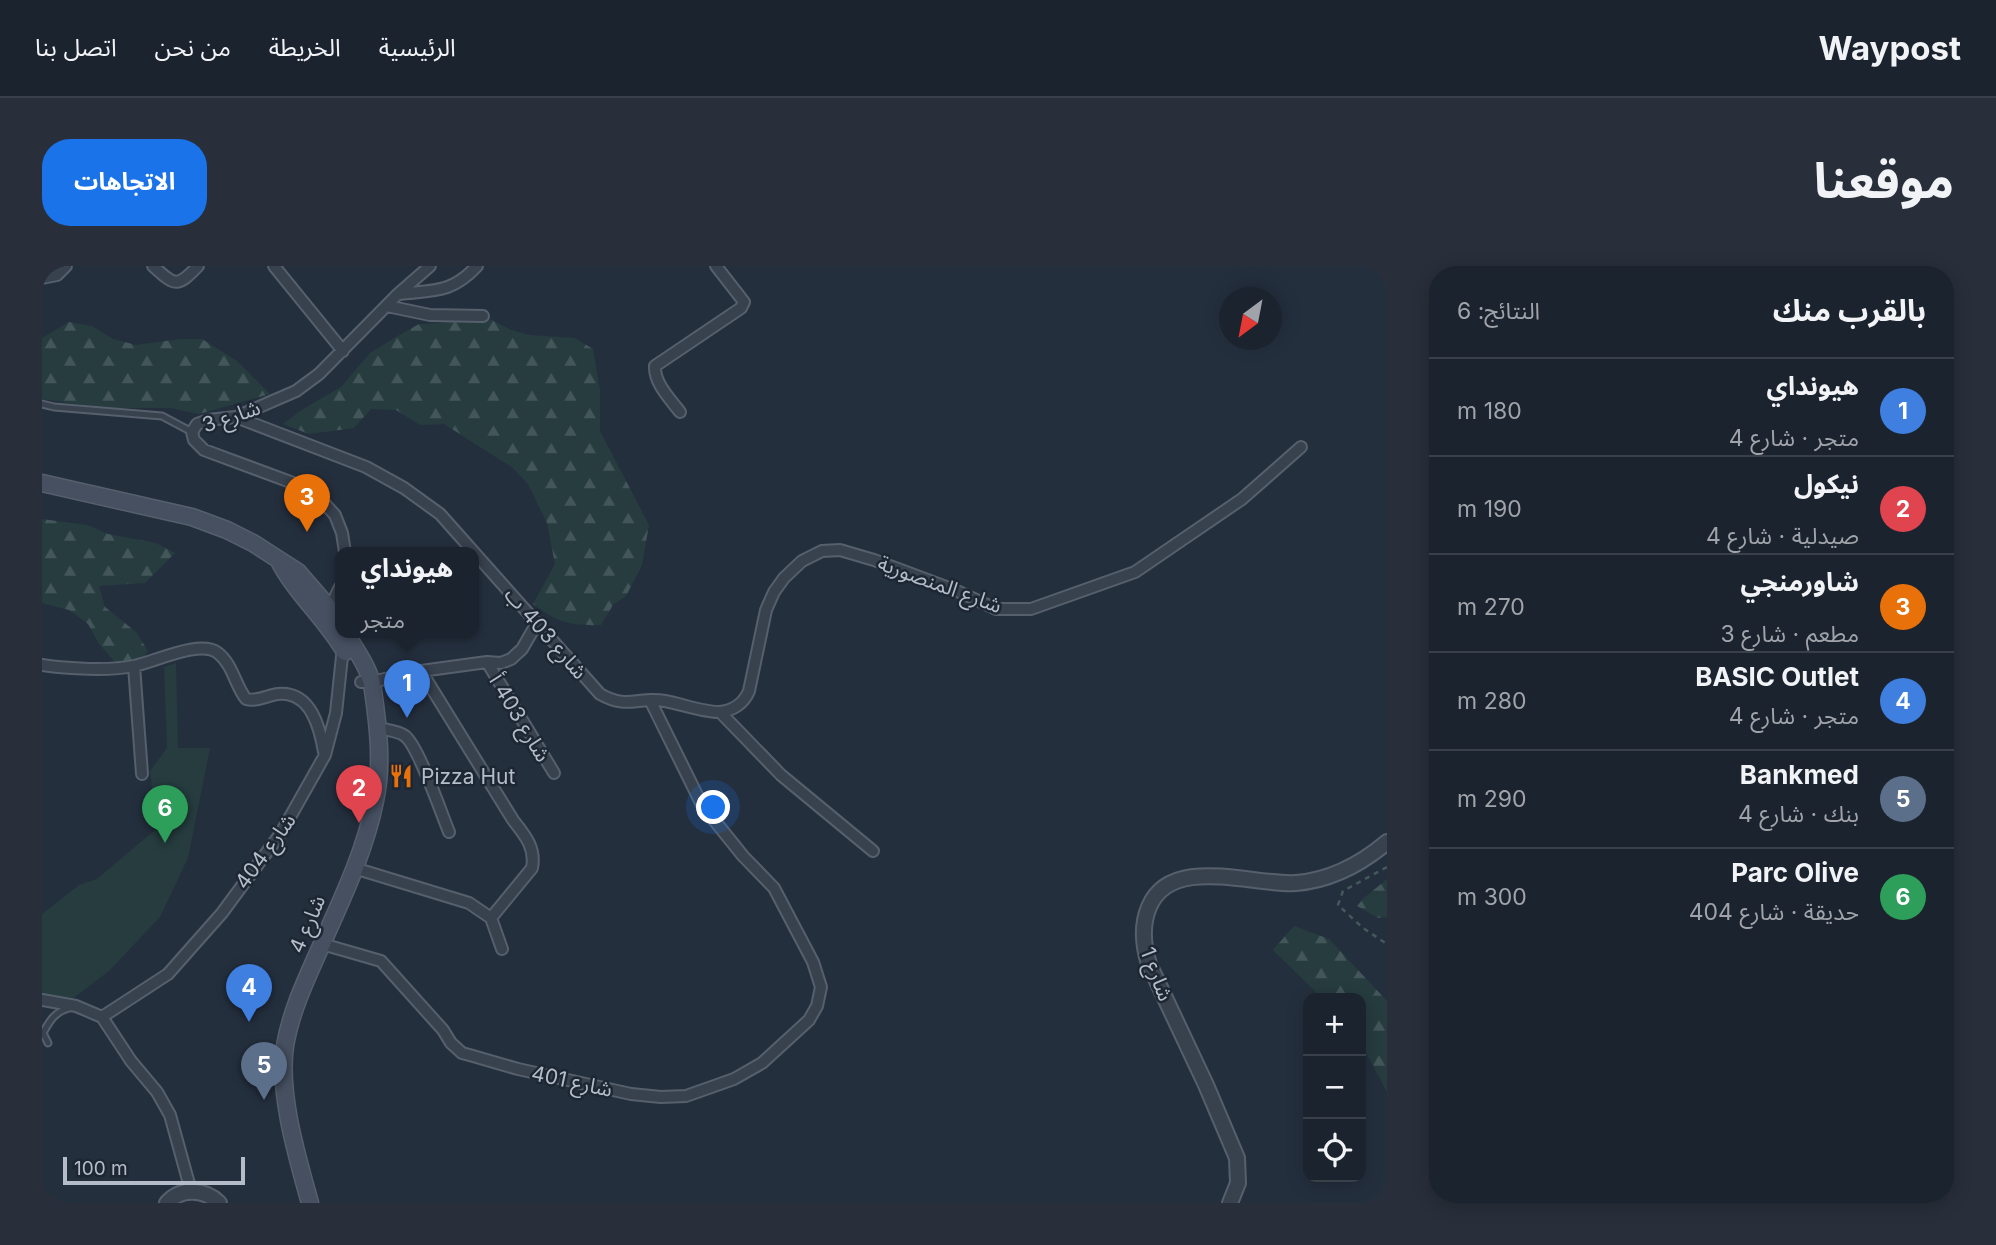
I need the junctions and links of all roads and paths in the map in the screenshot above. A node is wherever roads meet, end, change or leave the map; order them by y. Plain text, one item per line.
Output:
1 (65, 266) edge
2 (153, 266) edge
3 (198, 266) edge
4 (274, 266) edge
5 (430, 266) edge
6 (477, 266) edge
7 (716, 266) edge
8 (42, 278) edge
9 (398, 294) junction
10 (387, 306) junction
11 (483, 316) dead end
12 (343, 351) junction
13 (42, 404) edge
14 (680, 412) dead end
15 (236, 417) junction
16 (192, 432) junction
17 (1301, 447) dead end
18 (42, 483) edge
19 (344, 547) edge
20 (469, 547) edge
21 (479, 558) edge
22 (335, 599) edge
23 (327, 615) junction
24 (335, 623) edge
25 (335, 623) edge
26 (537, 624) junction
27 (345, 638) edge
28 (347, 638) edge
29 (487, 662) junction
30 (42, 665) edge
31 (134, 666) junction
32 (421, 671) junction
33 (366, 682) junction
34 (650, 700) junction
35 (720, 712) junction
36 (378, 728) junction
37 (325, 755) junction
38 (554, 773) dead end
39 (142, 774) dead end
40 (449, 832) dead end
41 (1387, 842) edge
42 (873, 851) dead end
43 (1387, 867) edge
44 (354, 868) junction
45 (491, 918) junction
46 (322, 944) junction
47 (1387, 944) edge
48 (502, 949) dead end
49 (42, 1000) edge
50 (76, 1006) junction
51 (102, 1017) junction
52 (48, 1043) dead end
53 (191, 1191) junction
54 (167, 1203) edge
55 (219, 1203) edge
56 (310, 1203) edge
57 (1230, 1203) edge

1 - 8 street
2 - 3 street
4 - 12 street
5 - 9 street, شارع 3
6 - 9 street
7 - 14 street
9 - 10 street, شارع 3
10 - 11 street
10 - 12 street, شارع 3
12 - 15 street, شارع 3
13 - 16 lane
15 - 16 street, شارع 3
15 - 20 street, شارع 403 ب
16 - 19 street, شارع 3
17 - 35 street, شارع المنصورية
18 - 23 main road, شارع 4
21 - 26 street, شارع 403 ب
22 - 23 street
23 - 24 main road, شارع 4
23 - 25 main road, شارع 4
26 - 29 street
26 - 34 street, شارع 403 ب
27 - 37 street, شارع 404
28 - 33 main road, شارع 4
29 - 32 street
29 - 38 street, شارع 403 أ
30 - 31 street
31 - 37 street
31 - 39 street
32 - 33 street
32 - 45 street
33 - 36 main road, شارع 4
34 - 35 street
34 - 46 street, شارع 401
35 - 42 street
36 - 40 street
36 - 44 main road, شارع 4
37 - 51 street, شارع 404
41 - 57 street, شارع 1
43 - 47 path
44 - 45 street
44 - 46 main road, شارع 4
45 - 48 street
46 - 56 main road, شارع 4
49 - 50 street
50 - 51 street
50 - 52 lane
51 - 53 street
53 - 54 street
53 - 55 street

